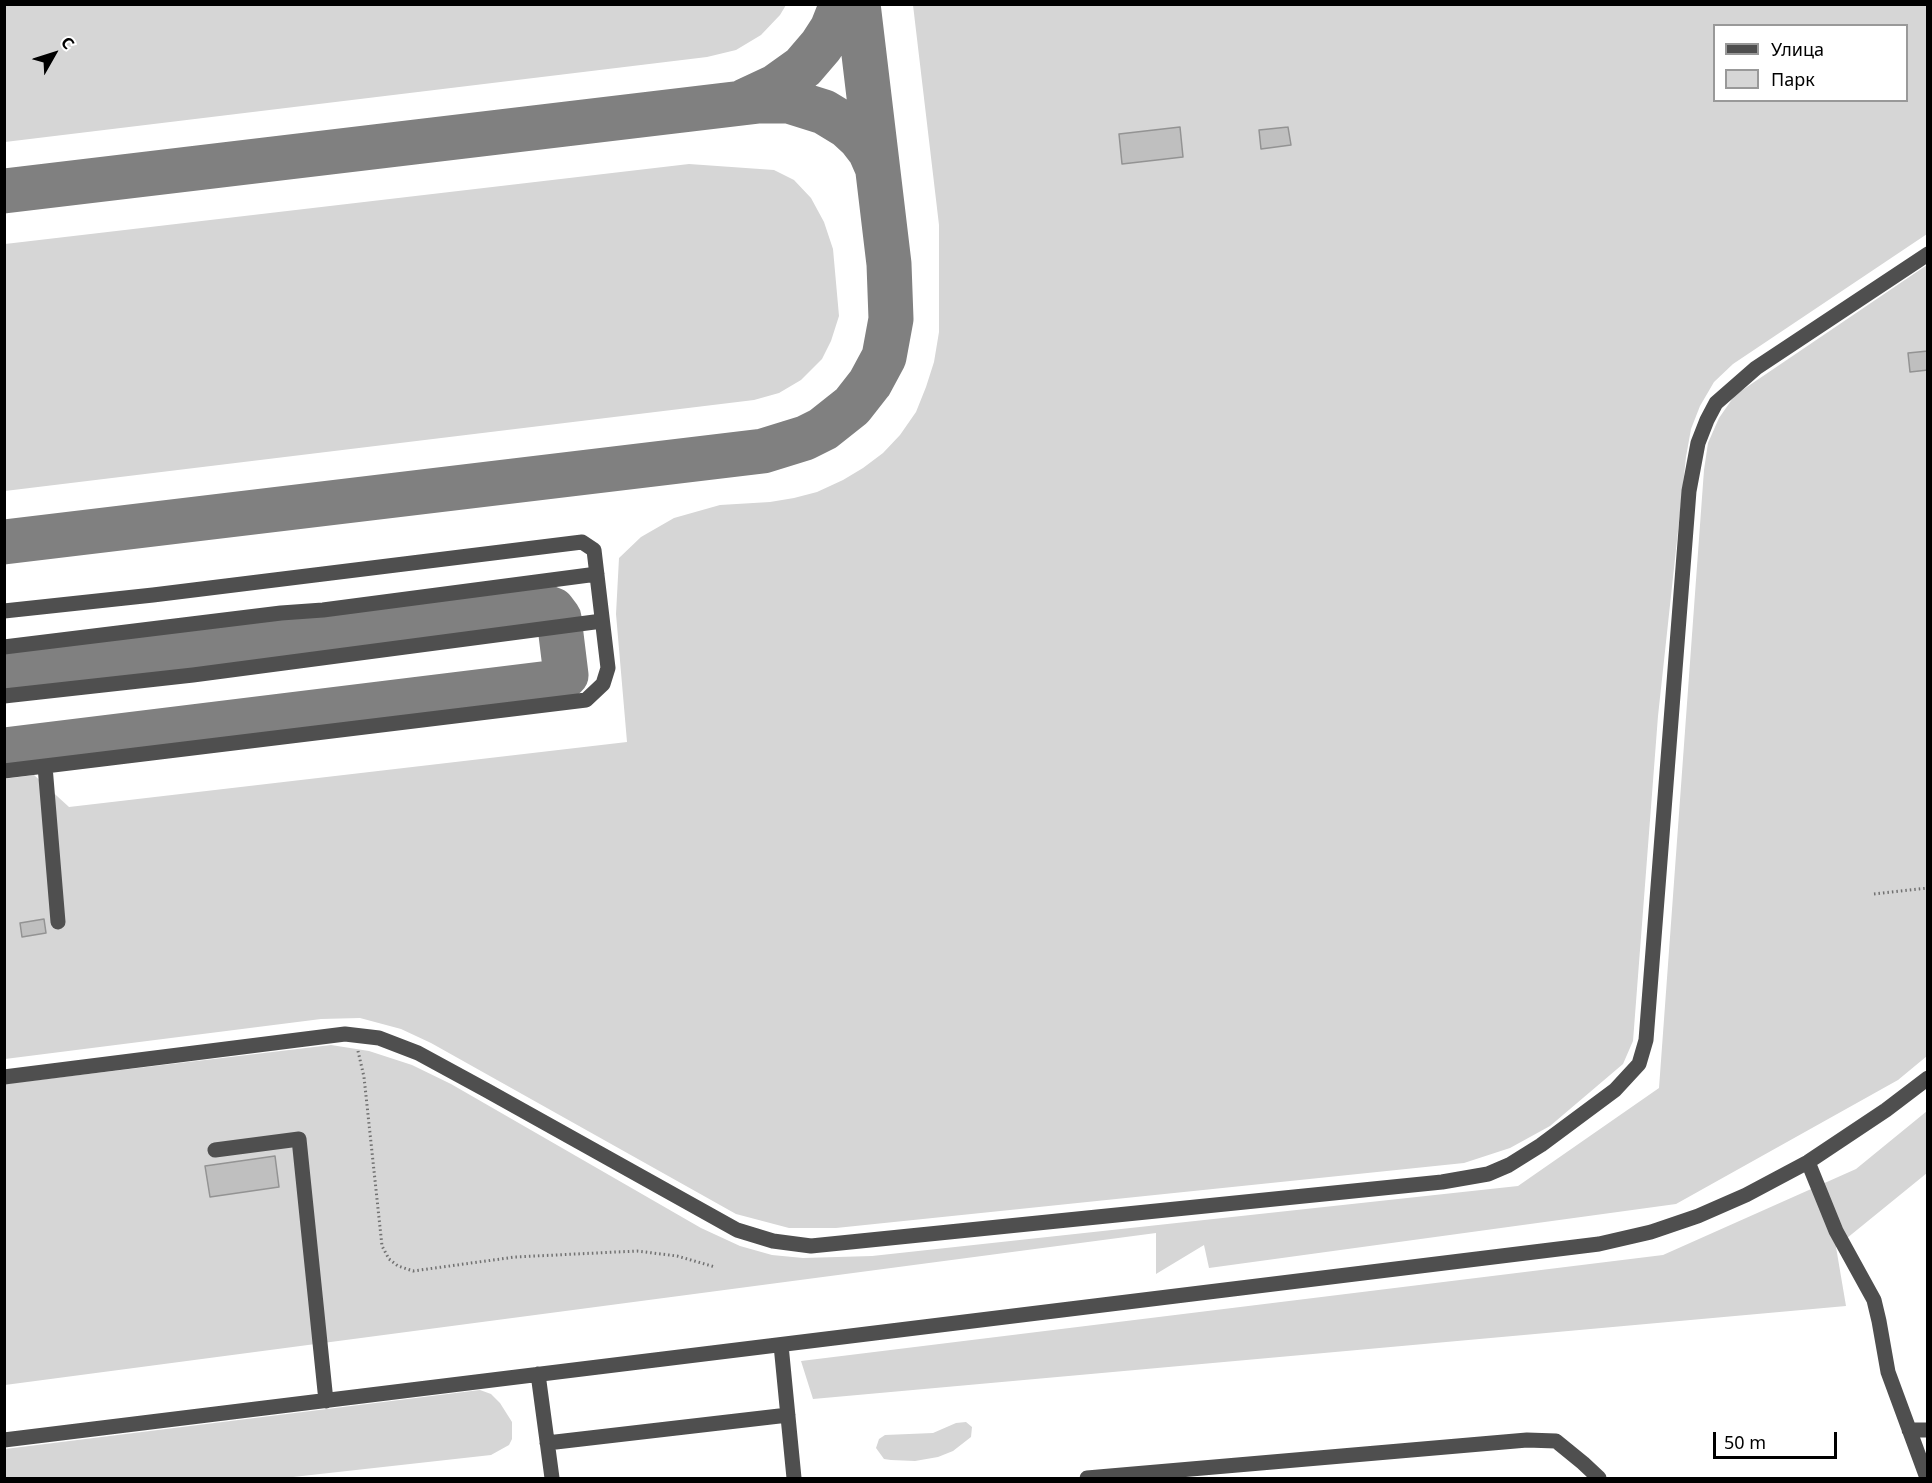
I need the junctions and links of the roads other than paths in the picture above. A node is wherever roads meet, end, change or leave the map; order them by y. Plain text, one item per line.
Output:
1 (1928, 254) edge
2 (597, 574) junction
3 (4, 611) edge
4 (602, 621) junction
5 (4, 647) edge
6 (4, 696) edge
7 (45, 766) junction
8 (4, 771) edge
9 (58, 922) dead end
10 (4, 1077) edge
11 (1928, 1078) edge
12 (215, 1150) dead end
13 (1808, 1162) junction
14 (781, 1345) junction
15 (538, 1374) junction
16 (326, 1401) junction
17 (788, 1415) junction
18 (1909, 1430) junction
19 (1928, 1430) edge
20 (4, 1440) edge
21 (547, 1443) junction
22 (552, 1479) edge
23 (794, 1479) edge
24 (1087, 1479) edge
25 (1599, 1479) edge
26 (1926, 1479) edge

1 - 10 street
2 - 3 street
2 - 4 street
2 - 5 street
4 - 6 street
4 - 7 street
7 - 8 street
7 - 9 street
11 - 13 street
12 - 16 street
13 - 14 street
13 - 18 street
14 - 15 street
14 - 17 street
15 - 16 street
15 - 21 street
16 - 20 street
17 - 21 street
17 - 23 street
18 - 19 street
18 - 26 street
21 - 22 street
24 - 25 street

